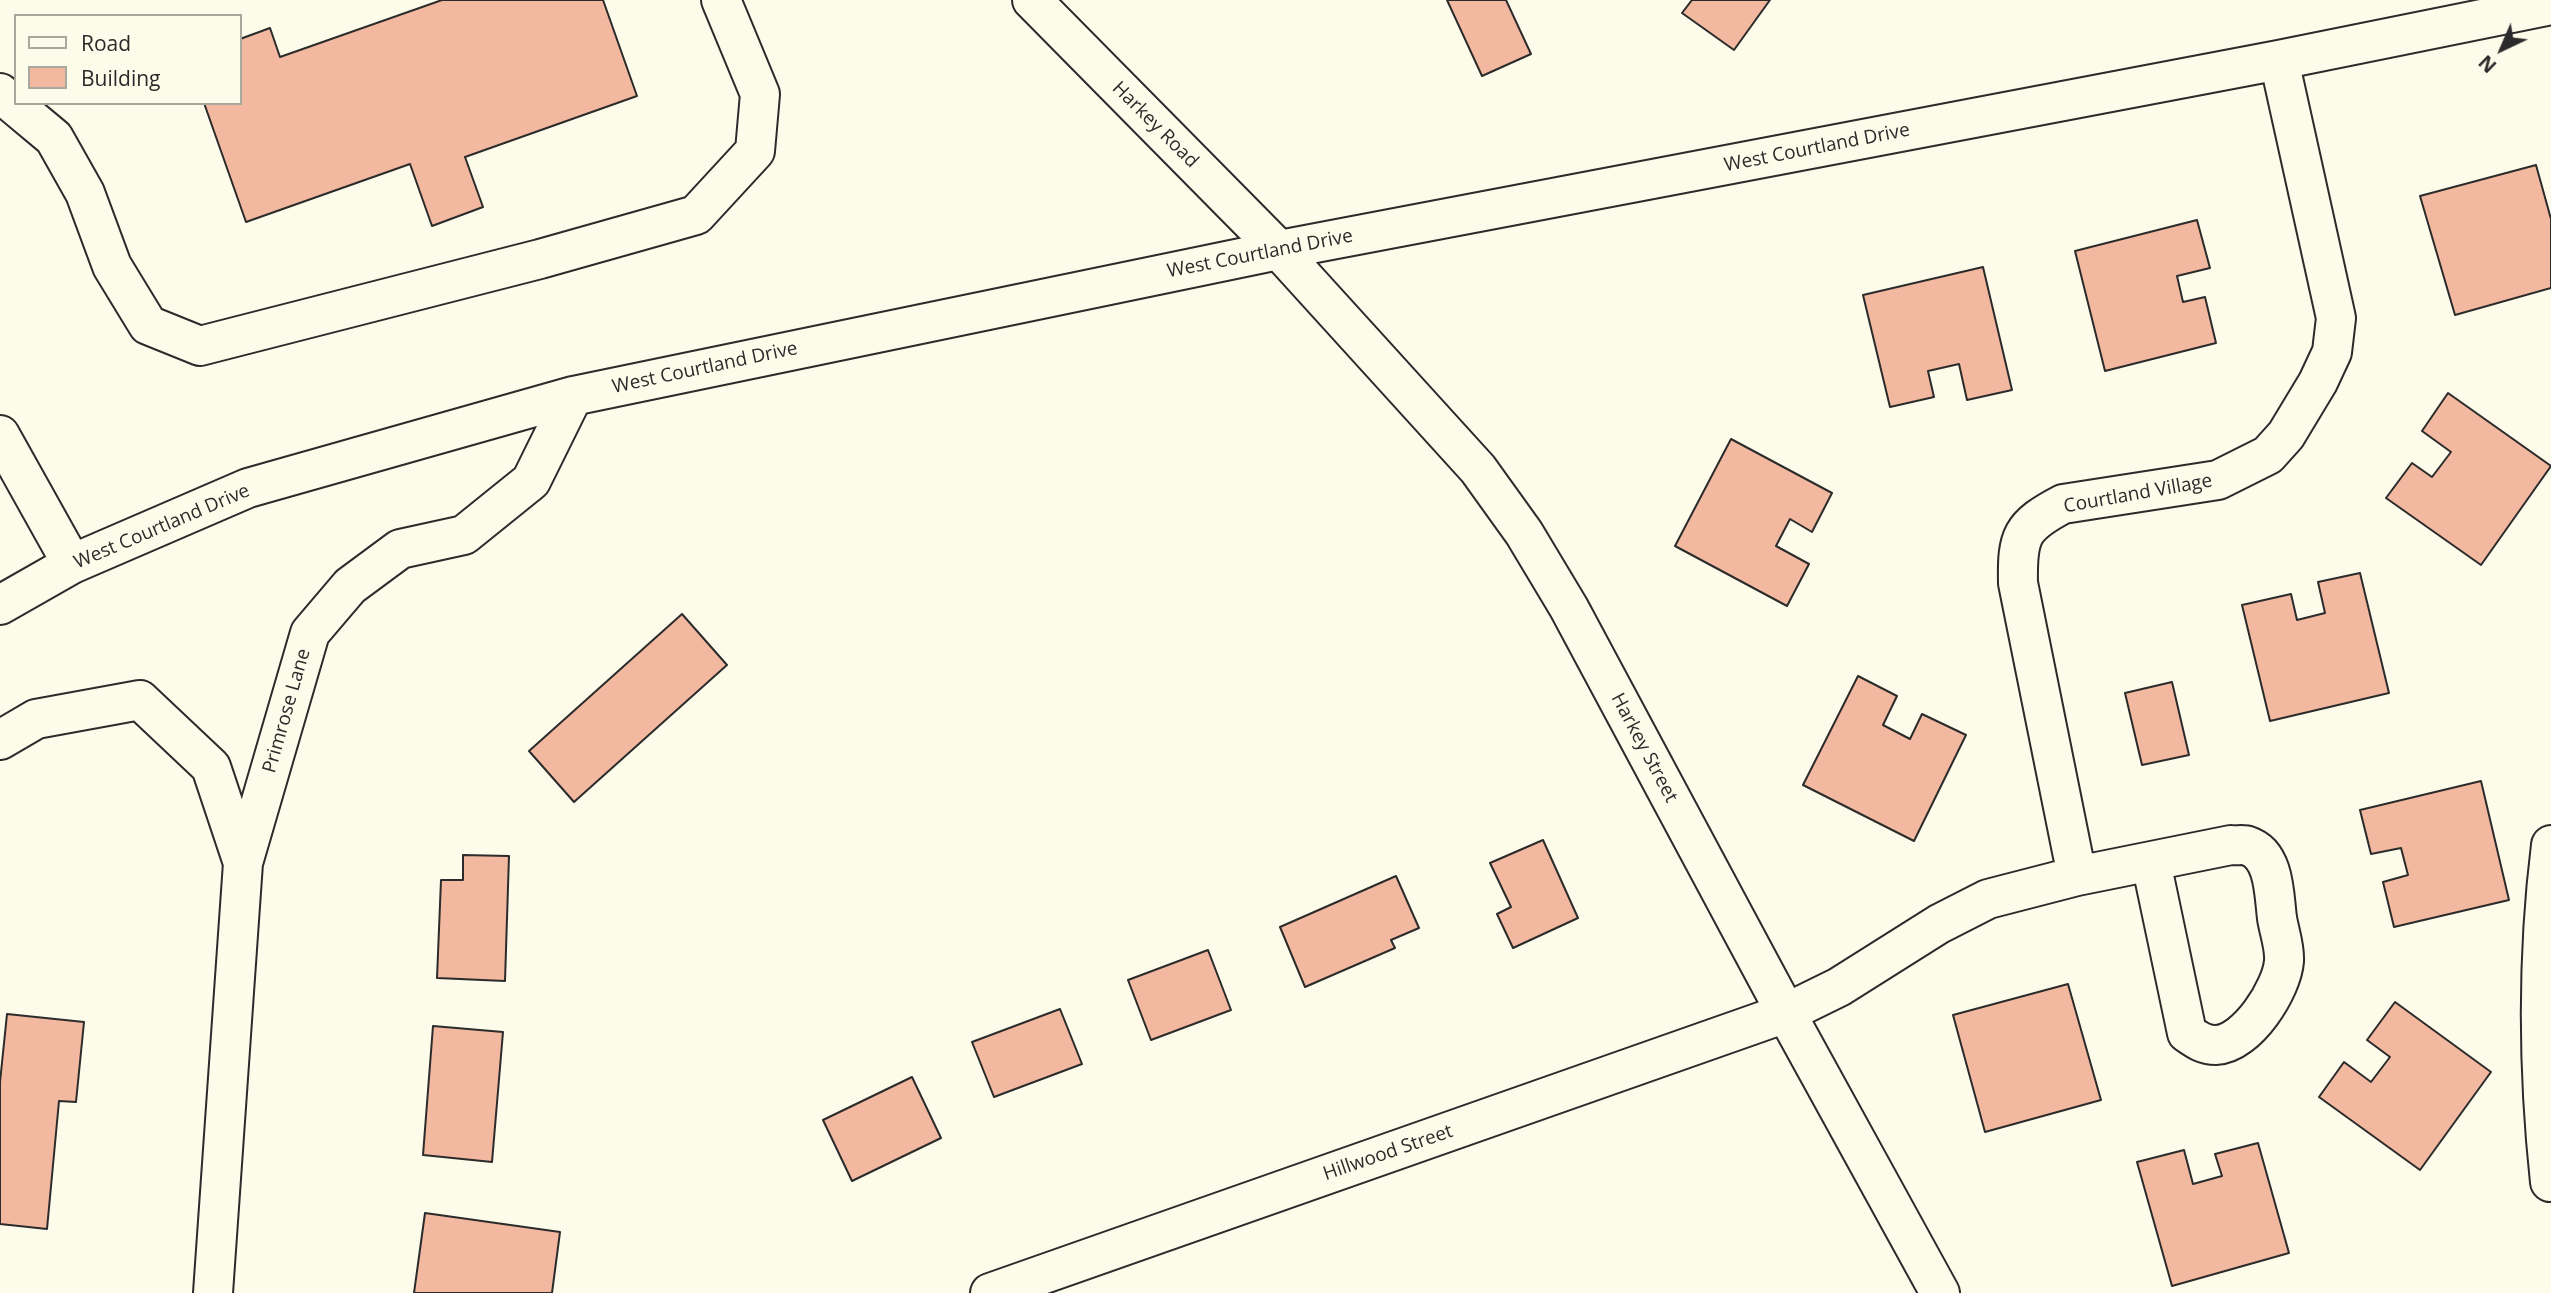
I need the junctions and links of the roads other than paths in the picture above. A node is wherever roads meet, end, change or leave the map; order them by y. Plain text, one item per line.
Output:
1 (721, 0) edge
2 (1032, 0) edge
3 (2551, 5) edge
4 (2279, 60) junction
5 (0, 93) edge
6 (14, 105) edge
7 (14, 105) edge
8 (1279, 250) junction
9 (573, 396) junction
10 (0, 435) edge
11 (72, 564) junction
12 (0, 605) edge
13 (0, 740) edge
14 (2551, 845) edge
15 (2151, 862) junction
16 (243, 863) junction
17 (2077, 876) junction
18 (1786, 1013) junction
19 (2550, 1182) edge
20 (213, 1293) edge
21 (990, 1293) edge
22 (1940, 1293) edge

1 - 6 street
2 - 8 street, Harkey Road
3 - 4 street, West Courtland Drive
4 - 8 street, West Courtland Drive
4 - 17 street, Courtland Village
5 - 7 street
8 - 9 street, West Courtland Drive
8 - 18 street, Harkey Street
9 - 11 street, West Courtland Drive
9 - 16 street, Primrose Lane
10 - 11 street
11 - 12 street, West Courtland Drive
13 - 16 street, Primrose Lane
14 - 19 street
15 - 15 street
15 - 17 street
16 - 20 street, Primrose Lane
17 - 18 street
18 - 21 street, Hillwood Street
18 - 22 street, Harkey Street

